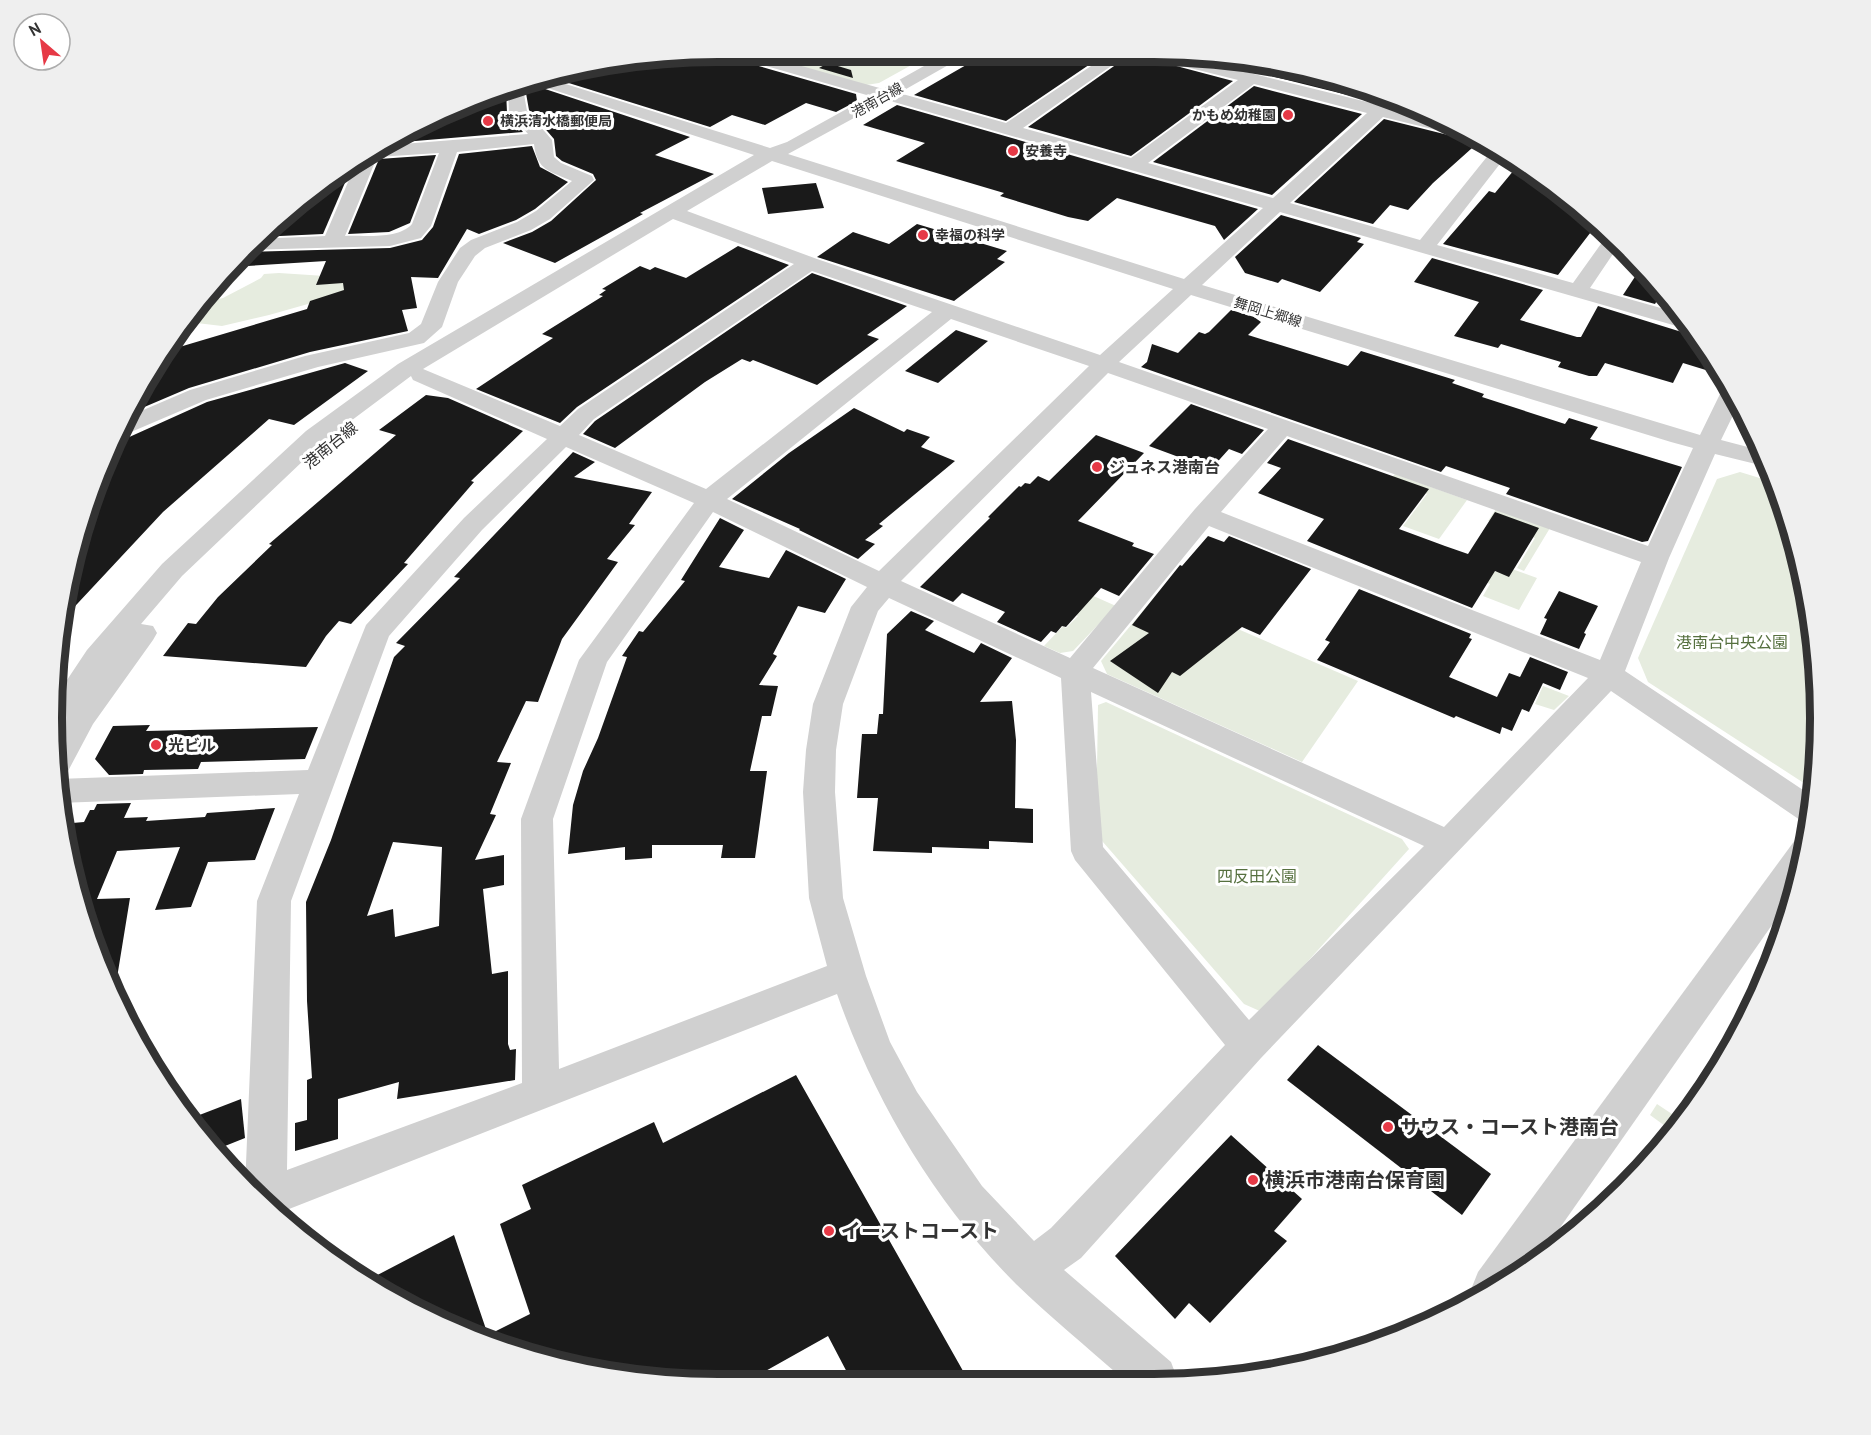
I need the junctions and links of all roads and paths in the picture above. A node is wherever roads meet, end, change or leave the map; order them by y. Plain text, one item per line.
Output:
1 (769, 62) edge
2 (943, 62) edge
3 (1109, 62) edge
4 (1187, 63) edge
5 (568, 79) edge
6 (1251, 79) junction
7 (549, 84) edge
8 (517, 93) edge
9 (886, 96) junction
10 (1380, 110) junction
11 (1432, 123) edge
12 (1008, 130) junction
13 (541, 138) junction
14 (450, 147) junction
15 (386, 151) edge
16 (784, 153) junction
17 (1496, 158) edge
18 (365, 164) edge
19 (1132, 166) junction
20 (1278, 207) junction
21 (680, 215) junction
22 (332, 243) junction
23 (264, 245) edge
24 (1425, 246) junction
25 (1608, 246) edge
26 (810, 263) junction
27 (1194, 281) junction
28 (1578, 290) junction
29 (947, 311) junction
30 (1674, 318) edge
31 (1104, 364) junction
32 (421, 375) junction
33 (1728, 402) edge
34 (131, 424) edge
35 (1282, 426) junction
36 (562, 435) junction
37 (1711, 437) junction
38 (1749, 442) edge
39 (1755, 455) edge
40 (709, 500) junction
41 (1204, 515) junction
42 (1656, 558) junction
43 (885, 585) junction
44 (1075, 671) junction
45 (1608, 675) junction
46 (62, 711) edge
47 (63, 753) edge
48 (321, 781) junction
49 (66, 791) edge
50 (1804, 806) edge
51 (1448, 843) junction
52 (1791, 872) edge
53 (848, 976) junction
54 (1248, 1046) junction
55 (541, 1094) junction
56 (263, 1190) edge
57 (271, 1198) edge
58 (1031, 1269) junction
59 (1504, 1272) edge
60 (1150, 1374) edge

1 - 9 street
2 - 9 street, 港南台線
3 - 12 street
4 - 6 street
5 - 16 street
6 - 10 street
6 - 19 street
7 - 16 street
8 - 13 street
9 - 12 street
9 - 16 street, 港南台線
10 - 11 street
10 - 20 street
12 - 19 street
13 - 14 street
13 - 34 street
14 - 15 street
14 - 22 street
16 - 21 street, 港南台線
16 - 27 street, 舞岡上郷線
17 - 24 street
18 - 22 street
19 - 20 street
20 - 24 street
20 - 27 street
21 - 26 street
21 - 32 street, 港南台線
21 - 46 street
22 - 23 street
24 - 28 street
25 - 28 street
26 - 29 street
26 - 36 street
27 - 31 street
27 - 37 street, 舞岡上郷線
28 - 30 street
29 - 31 street
29 - 40 street
31 - 35 street
31 - 43 street
32 - 36 street
32 - 47 street, 港南台線
33 - 37 street
35 - 41 street
35 - 42 street
36 - 40 street
36 - 48 street
37 - 38 street, 舞岡上郷線
37 - 39 street, 舞岡上郷線
37 - 42 street
40 - 43 street
40 - 55 street
41 - 44 street
41 - 45 street
42 - 45 street
43 - 44 street
43 - 53 street
44 - 51 street
44 - 54 street
45 - 50 street
45 - 51 street
48 - 49 street
48 - 56 street
51 - 54 street
52 - 59 street
53 - 55 street
53 - 58 street
54 - 58 street
55 - 57 street
58 - 60 street

